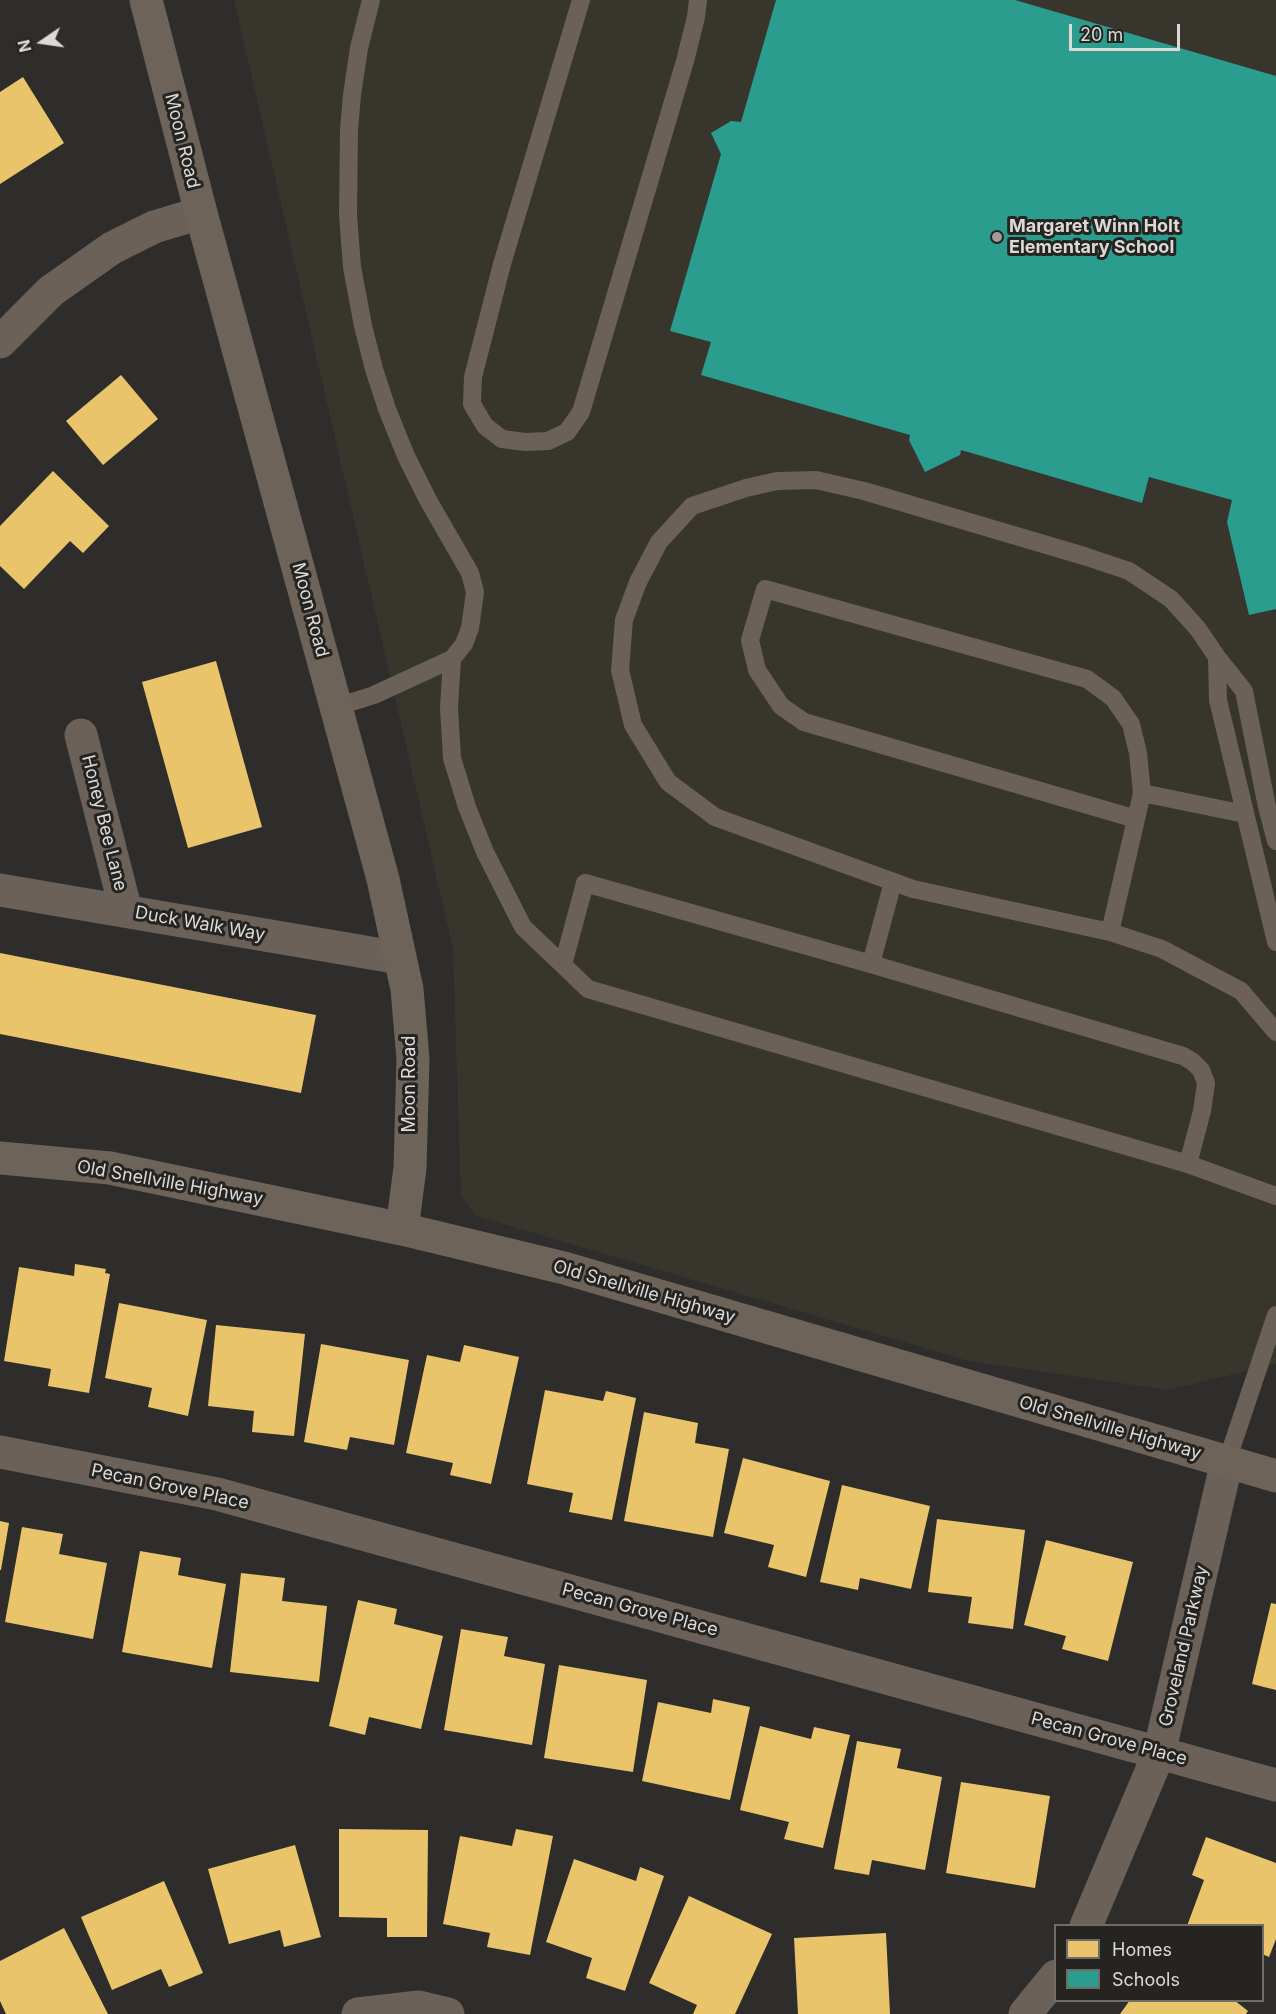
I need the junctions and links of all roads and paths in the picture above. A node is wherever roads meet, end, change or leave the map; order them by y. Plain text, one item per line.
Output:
1 (146, 0) edge
2 (371, 0) edge
3 (580, 0) edge
4 (698, 0) edge
5 (201, 213) junction
6 (3, 332) edge
7 (1217, 657) junction
8 (452, 659) junction
9 (336, 707) junction
10 (81, 735) dead end
11 (1142, 793) junction
12 (1245, 814) junction
13 (1136, 819) junction
14 (1276, 841) edge
15 (893, 882) junction
16 (0, 890) edge
17 (126, 911) junction
18 (1110, 932) junction
19 (1276, 942) edge
20 (400, 958) junction
21 (872, 964) junction
22 (563, 965) junction
23 (1276, 1032) edge
24 (0, 1158) edge
25 (1188, 1164) junction
26 (1276, 1196) edge
27 (402, 1229) junction
28 (1276, 1315) edge
29 (0, 1452) edge
30 (1227, 1461) junction
31 (1276, 1476) edge
32 (1159, 1754) junction
33 (1276, 1785) edge
34 (1087, 1924) edge
35 (1054, 1978) edge
36 (358, 2014) edge
37 (448, 2014) edge
38 (1025, 2014) edge

1 - 5 street, Moon Road
2 - 8 lane
3 - 4 lane
5 - 6 street
5 - 9 street, Moon Road
7 - 12 lane
7 - 14 lane
7 - 15 lane
8 - 9 lane
8 - 22 lane
9 - 20 street, Moon Road
10 - 17 street, Honey Bee Lane
11 - 12 lane
11 - 13 lane
11 - 13 lane
12 - 19 lane
13 - 18 lane
15 - 18 lane
15 - 21 lane
16 - 17 street, Duck Walk Way
17 - 20 street, Duck Walk Way
18 - 23 lane
20 - 27 street, Moon Road
21 - 22 lane
21 - 25 lane
22 - 25 lane
24 - 27 street, Old Snellville Highway
25 - 26 lane
27 - 30 street, Old Snellville Highway
28 - 30 lane
29 - 32 street, Pecan Grove Place
30 - 31 street, Old Snellville Highway
30 - 32 street, Groveland Parkway
32 - 33 street, Pecan Grove Place
32 - 34 street, Groveland Parkway
35 - 38 street
36 - 37 street

